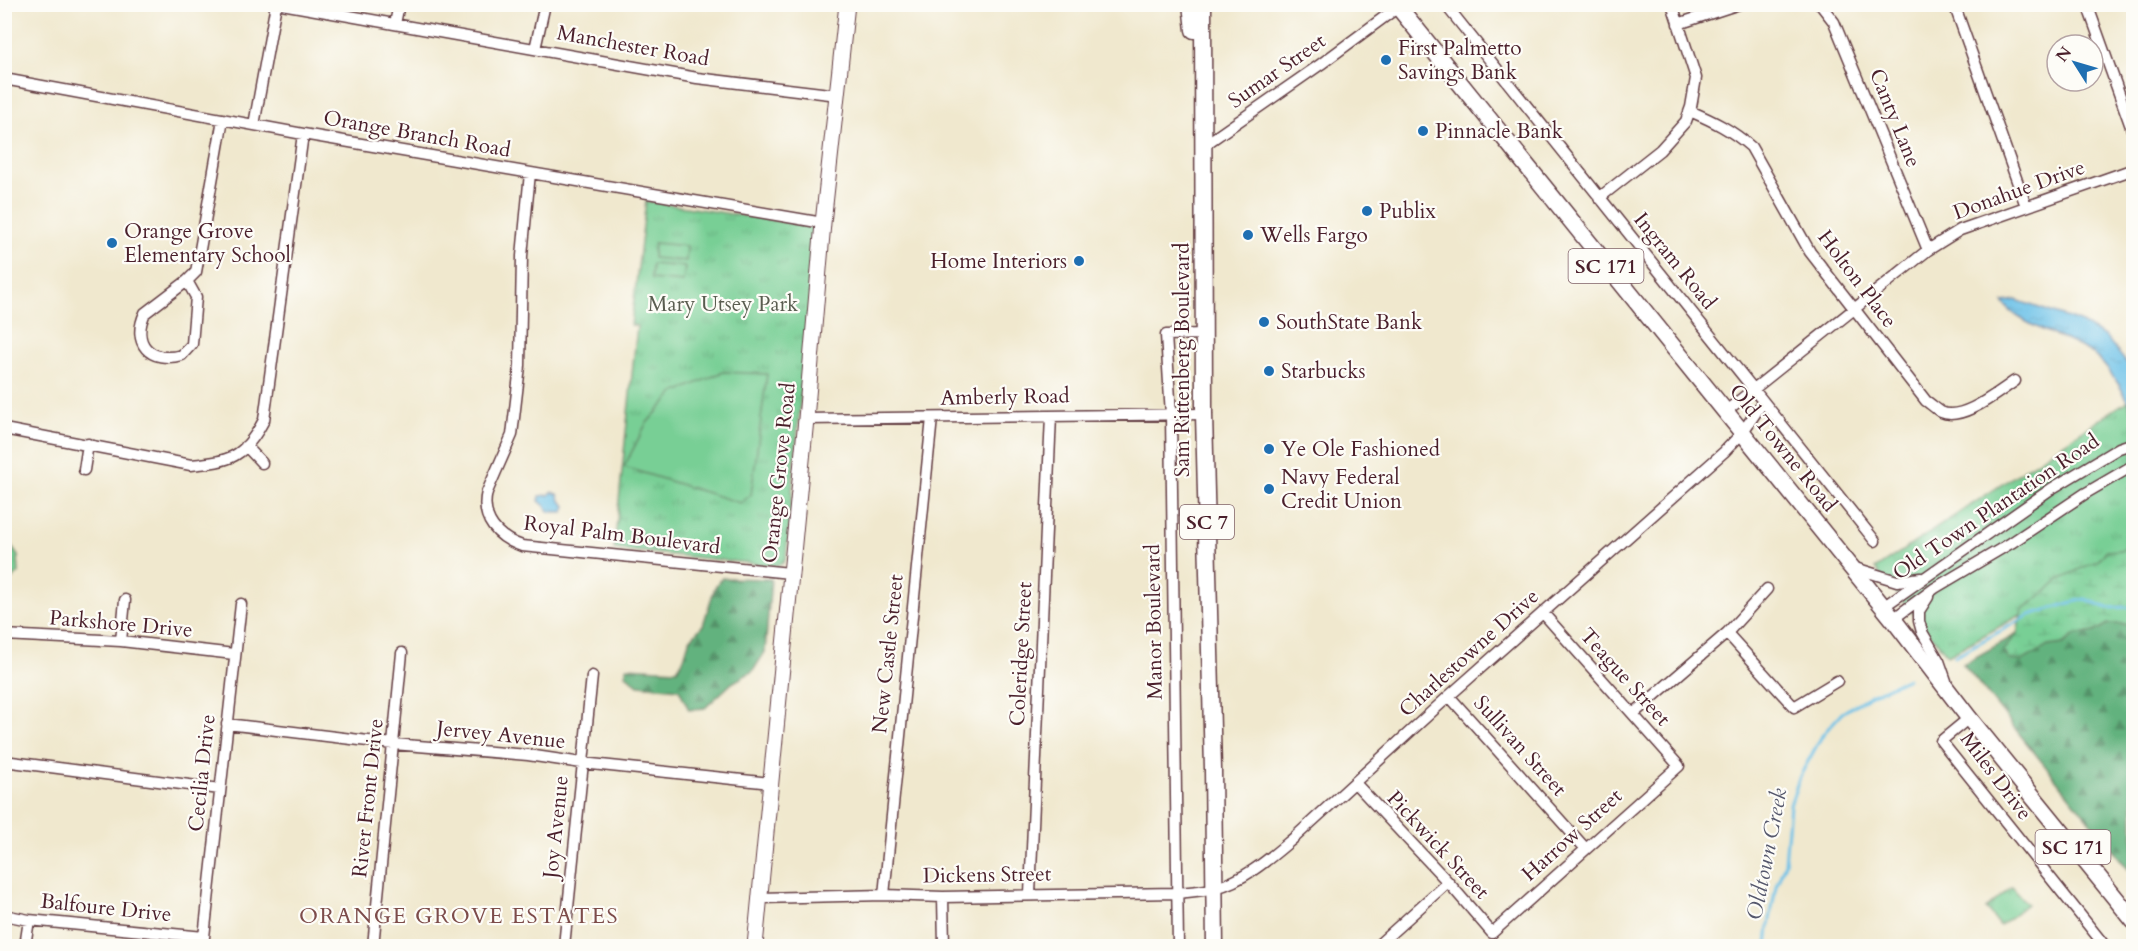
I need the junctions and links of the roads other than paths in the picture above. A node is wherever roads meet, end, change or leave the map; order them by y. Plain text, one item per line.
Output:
1 (276, 4) edge
2 (282, 4) edge
3 (399, 4) edge
4 (545, 4) edge
5 (848, 4) edge
6 (1191, 4) edge
7 (1203, 4) edge
8 (1444, 4) edge
9 (1672, 4) edge
10 (1739, 4) edge
11 (1820, 4) edge
12 (1954, 4) edge
13 (2087, 4) edge
14 (1398, 6) edge
15 (395, 24) junction
16 (1678, 24) junction
17 (535, 50) junction
18 (4, 79) edge
19 (838, 95) junction
20 (1203, 97) junction
21 (1690, 111) junction
22 (223, 119) junction
23 (254, 125) junction
24 (303, 134) junction
25 (2133, 135) edge
26 (1203, 146) junction
27 (2133, 169) edge
28 (530, 173) junction
29 (1599, 198) junction
30 (2026, 206) junction
31 (823, 223) junction
32 (1928, 250) junction
33 (187, 281) junction
34 (1855, 310) junction
35 (1204, 334) junction
36 (2015, 381) dead end
37 (1754, 390) junction
38 (1763, 402) junction
39 (1725, 412) junction
40 (1204, 414) junction
41 (1171, 415) junction
42 (1051, 416) junction
43 (932, 418) junction
44 (806, 419) junction
45 (4, 429) edge
46 (1742, 433) junction
47 (2133, 443) edge
48 (88, 444) junction
49 (246, 446) junction
50 (261, 463) dead end
51 (2133, 465) edge
52 (84, 470) dead end
53 (1875, 541) dead end
54 (1849, 566) junction
55 (790, 573) junction
56 (1926, 577) junction
57 (1935, 588) junction
58 (1767, 589) dead end
59 (125, 600) dead end
60 (241, 604) dead end
61 (1543, 613) junction
62 (1888, 613) junction
63 (1727, 633) junction
64 (4, 635) edge
65 (121, 641) junction
66 (402, 653) dead end
67 (234, 654) junction
68 (592, 676) dead end
69 (1837, 681) dead end
70 (1449, 696) junction
71 (1951, 696) junction
72 (1633, 714) junction
73 (1969, 718) junction
74 (227, 724) junction
75 (393, 744) junction
76 (4, 761) edge
77 (582, 763) junction
78 (1679, 766) joint
79 (771, 783) junction
80 (1354, 783) junction
81 (220, 789) junction
82 (1586, 849) junction
83 (1448, 882) junction
84 (1215, 888) junction
85 (1177, 893) junction
86 (1030, 894) junction
87 (884, 895) junction
88 (943, 897) junction
89 (760, 898) junction
90 (4, 915) edge
91 (29, 920) junction
92 (2133, 921) edge
93 (1492, 933) joint
94 (203, 942) edge
95 (25, 946) edge
96 (373, 946) edge
97 (564, 946) edge
98 (755, 946) edge
99 (945, 946) edge
100 (1178, 946) edge
101 (1215, 946) edge
102 (1377, 946) edge
103 (2105, 946) edge

1 - 23 street
2 - 15 street, Manchester Road
3 - 15 street
4 - 17 street
5 - 19 street, Orange Grove Road
6 - 20 main road, Sam Rittenberg Boulevard / SC 7
7 - 20 main road, Sam Rittenberg Boulevard / SC 7
8 - 29 street, Ingram Road
9 - 16 street
10 - 16 street
11 - 32 street, Canty Lane
12 - 30 street
13 - 25 street
14 - 26 street, Sumar Street
14 - 39 main road, Old Towne Road / SC 171
15 - 17 street, Manchester Road
16 - 21 street
17 - 19 street, Manchester Road
18 - 22 street, Orange Branch Road
19 - 31 street, Orange Grove Road
20 - 26 main road, Sam Rittenberg Boulevard / SC 7
21 - 29 street
21 - 34 street, Holton Place
22 - 23 street, Orange Branch Road
22 - 33 street
23 - 24 street, Orange Branch Road
24 - 28 street, Orange Branch Road
24 - 49 street
26 - 35 main road, Sam Rittenberg Boulevard / SC 7
27 - 30 street, Donahue Drive
28 - 31 street, Orange Branch Road
28 - 55 street, Royal Palm Boulevard
29 - 37 street, Ingram Road
30 - 32 street, Donahue Drive
31 - 44 street, Orange Grove Road
32 - 34 street, Donahue Drive
33 - 33 street
34 - 36 street, Holton Place
34 - 37 street, Donahue Drive
35 - 40 main road, Sam Rittenberg Boulevard / SC 7
35 - 41 street, Manor Boulevard
37 - 38 street, Ingram Road
37 - 39 street, Donahue Drive
38 - 46 street, Charlestowne Drive
38 - 53 street, Ingram Road
39 - 46 main road, Old Towne Road / SC 171
40 - 41 street, Amberly Road
40 - 84 main road, Sam Rittenberg Boulevard / SC 7
41 - 42 street, Amberly Road
41 - 85 street, Manor Boulevard
42 - 43 street, Amberly Road
42 - 86 street, Coleridge Street
43 - 44 street, Amberly Road
43 - 87 street, New Castle Street
44 - 55 street, Orange Grove Road
45 - 48 street
46 - 54 main road, Old Towne Road / SC 171
46 - 61 street, Charlestowne Drive
47 - 56 street, Old Town Plantation Road
48 - 49 street
48 - 52 street
49 - 50 street
51 - 57 street, Old Town Plantation Road
54 - 56 street
54 - 62 main road, Old Towne Road / SC 171
55 - 79 street, Orange Grove Road
56 - 57 street
56 - 62 street, Old Town Plantation Road
57 - 62 street, Old Town Plantation Road
57 - 71 street
58 - 63 street
59 - 65 street
60 - 67 street, Cecilia Drive
61 - 70 street, Charlestowne Drive
61 - 72 street, Teague Street
62 - 71 main road, Old Towne Road / SC 171
63 - 69 street
63 - 72 street
64 - 65 street, Parkshore Drive
65 - 67 street, Parkshore Drive
66 - 75 street, River Front Drive
67 - 74 street, Cecilia Drive
68 - 77 street, Joy Avenue
70 - 80 street, Charlestowne Drive
70 - 82 street, Sullivan Street
71 - 73 main road, Old Towne Road / SC 171
72 - 78 street, Teague Street
73 - 92 main road, Old Towne Road / SC 171
73 - 103 street, Miles Drive
74 - 75 street, Jervey Avenue
74 - 81 street, Cecilia Drive
75 - 77 street, Jervey Avenue
75 - 96 street, River Front Drive
76 - 81 street
77 - 79 street, Jervey Avenue
77 - 97 street, Joy Avenue
78 - 82 street, Harrow Street
79 - 89 street, Orange Grove Road
80 - 83 street, Pickwick Street
80 - 84 street, Charlestowne Drive
81 - 94 street, Cecilia Drive
82 - 93 street, Harrow Street
83 - 93 street, Pickwick Street
83 - 102 street
84 - 85 street, Dickens Street
84 - 101 main road, Sam Rittenberg Boulevard / SC 7
85 - 86 street, Dickens Street
85 - 100 street, Manor Boulevard
86 - 88 street, Dickens Street
87 - 88 street, Dickens Street
87 - 89 street, Dickens Street
88 - 99 street
89 - 98 street, Orange Grove Road
90 - 91 street, Balfoure Drive
91 - 94 street, Balfoure Drive
91 - 95 street

